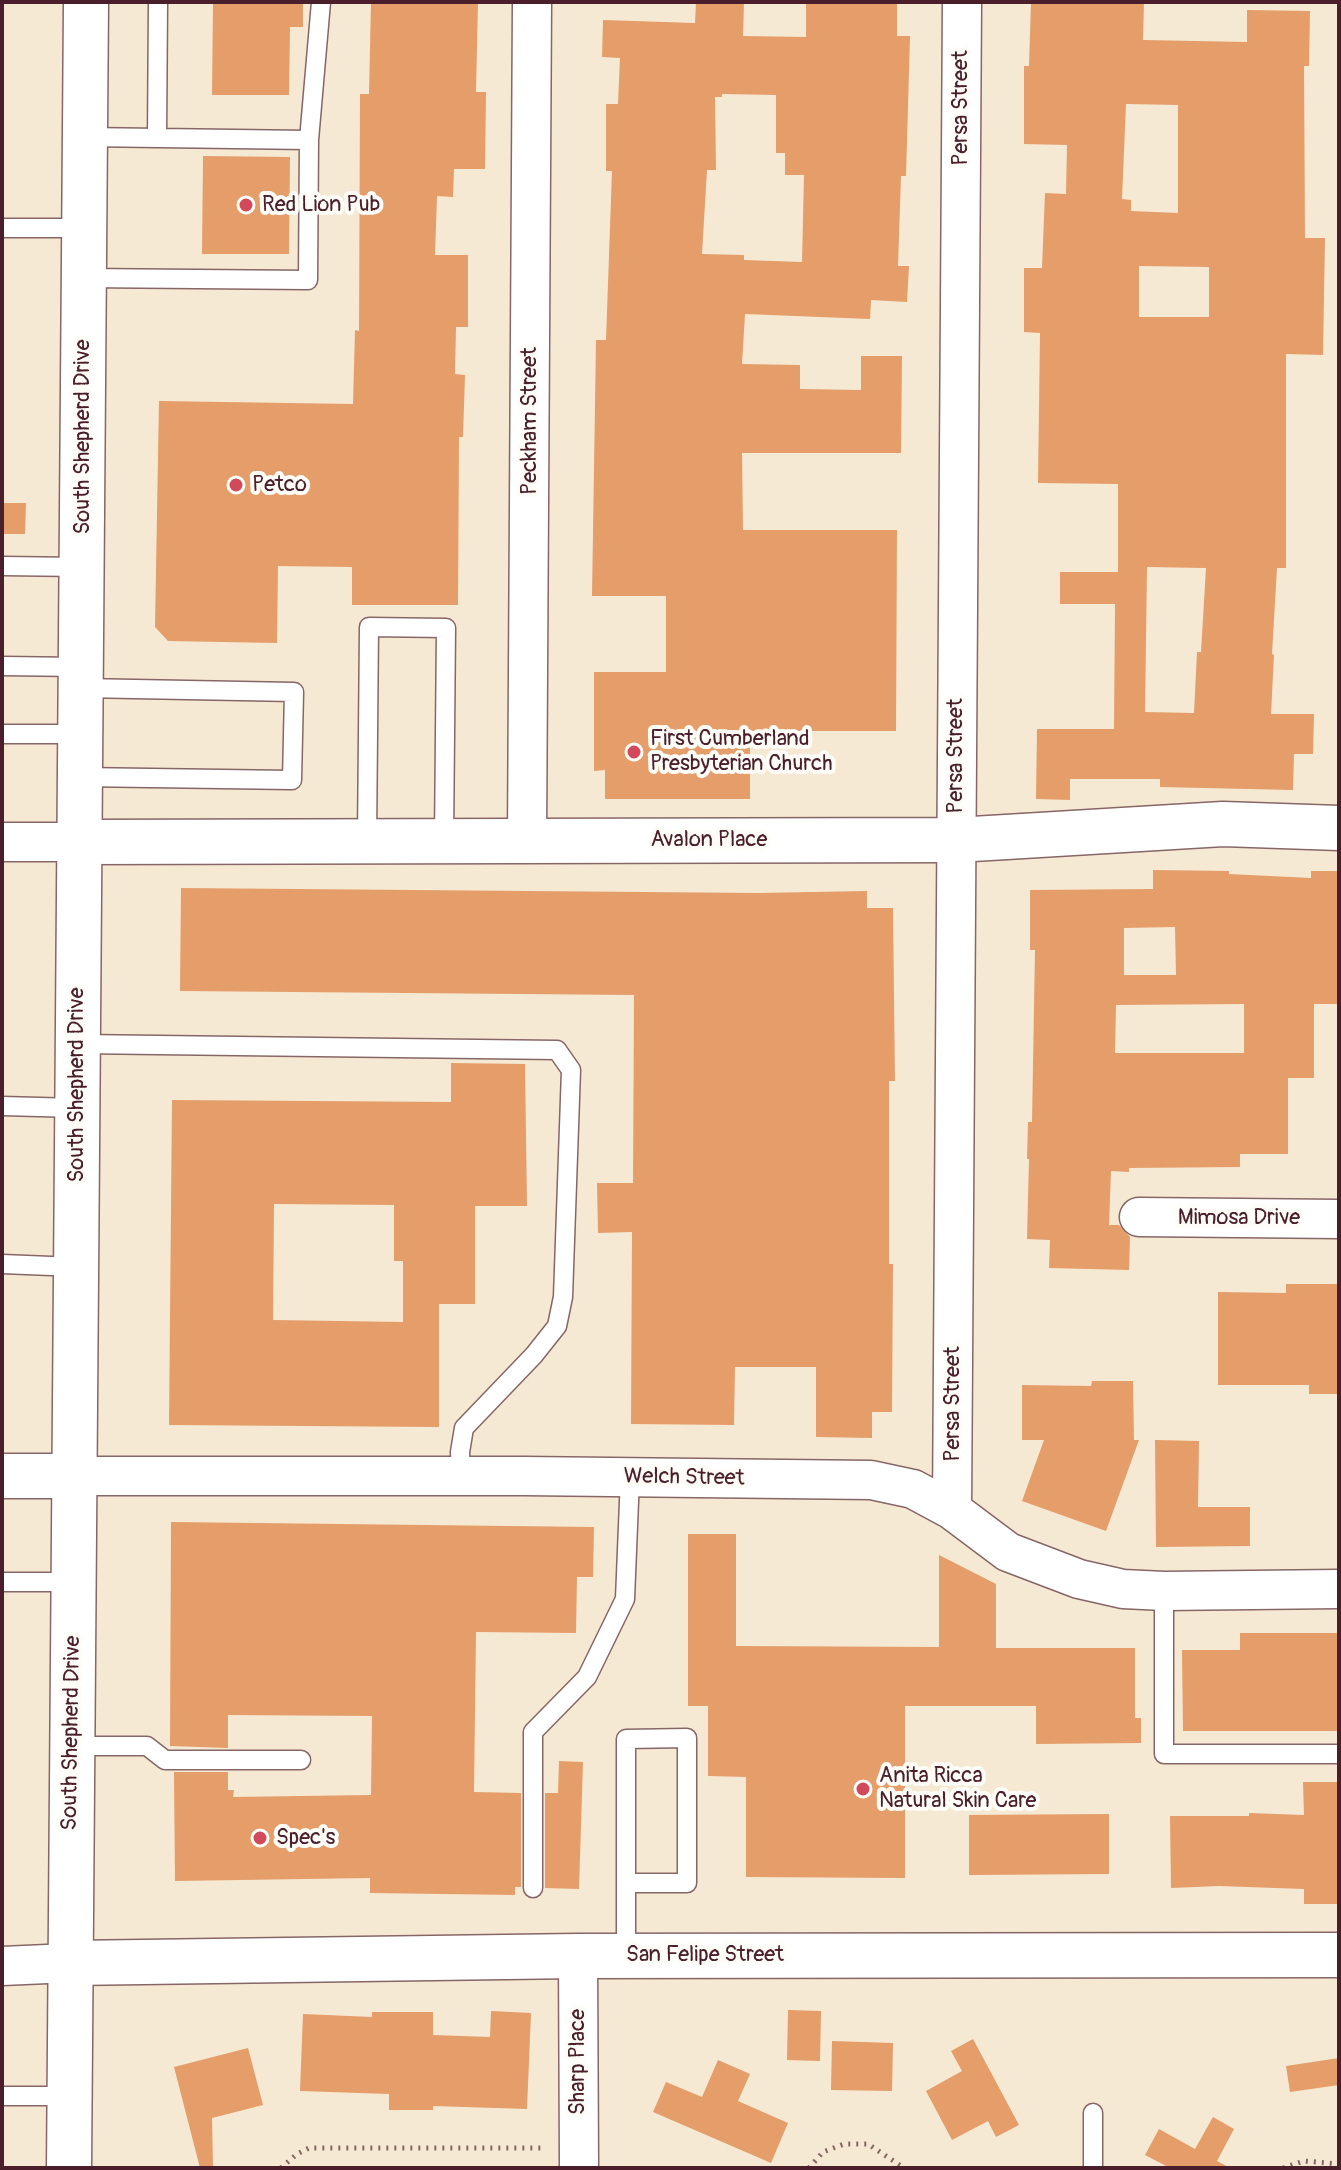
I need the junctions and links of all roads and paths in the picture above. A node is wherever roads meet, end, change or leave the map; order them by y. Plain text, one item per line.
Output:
1 (86, 2) edge
2 (158, 2) edge
3 (321, 2) edge
4 (532, 2) edge
5 (962, 2) edge
6 (85, 137) junction
7 (157, 138) junction
8 (309, 140) junction
9 (2, 228) edge
10 (84, 228) junction
11 (84, 278) junction
12 (2, 566) edge
13 (82, 567) junction
14 (2, 666) edge
15 (80, 677) junction
16 (2, 734) edge
17 (80, 756) junction
18 (1339, 828) edge
19 (527, 839) junction
20 (367, 840) junction
21 (444, 840) junction
22 (956, 840) junction
23 (2, 842) edge
24 (79, 842) junction
25 (78, 1044) junction
26 (2, 1106) edge
27 (77, 1108) junction
28 (1139, 1217) dead end
29 (1339, 1219) edge
30 (2, 1264) edge
31 (76, 1267) junction
32 (2, 1476) edge
33 (74, 1476) junction
34 (461, 1476) junction
35 (630, 1477) junction
36 (952, 1510) junction
37 (2, 1582) edge
38 (73, 1582) junction
39 (1339, 1589) edge
40 (1164, 1591) junction
41 (72, 1746) junction
42 (1339, 1754) edge
43 (301, 1760) dead end
44 (626, 1883) junction
45 (533, 1888) dead end
46 (626, 1955) junction
47 (1339, 1955) edge
48 (578, 1956) junction
49 (70, 1963) junction
50 (2, 1966) edge
51 (2, 2096) edge
52 (69, 2096) junction
53 (1093, 2113) dead end
54 (579, 2158) edge
55 (1339, 2164) edge
56 (69, 2168) edge
57 (281, 2168) edge
58 (809, 2168) edge
59 (904, 2168) edge
60 (1093, 2168) edge
61 (1283, 2168) edge

1 - 6 street, South Shepherd Drive
2 - 7 lane
3 - 8 lane
4 - 19 street, Peckham Street
5 - 22 street, Persa Street
6 - 7 lane
6 - 10 street, South Shepherd Drive
7 - 8 lane
8 - 11 lane
9 - 10 lane
10 - 11 street, South Shepherd Drive
11 - 13 street, South Shepherd Drive
12 - 13 lane
13 - 15 street, South Shepherd Drive
14 - 15 lane
15 - 17 street, South Shepherd Drive
15 - 17 lane
16 - 17 lane
17 - 24 street, South Shepherd Drive
18 - 22 street, Avalon Place
19 - 21 street, Avalon Place
19 - 22 street, Avalon Place
20 - 21 street, Avalon Place
20 - 21 lane
20 - 24 street, Avalon Place
22 - 36 street, Persa Street
23 - 24 street
24 - 25 street, South Shepherd Drive
25 - 27 street, South Shepherd Drive
25 - 34 lane
26 - 27 lane
27 - 31 street, South Shepherd Drive
28 - 29 street, Mimosa Drive
30 - 31 lane
31 - 33 street, South Shepherd Drive
32 - 33 street, Welch Street
33 - 34 street, Welch Street
33 - 38 street, South Shepherd Drive
34 - 35 street, Welch Street
35 - 36 street, Welch Street
35 - 45 lane
36 - 40 street, Welch Street
37 - 38 lane
38 - 41 street, South Shepherd Drive
39 - 40 street, Welch Street
40 - 42 lane
41 - 43 lane
41 - 49 street, South Shepherd Drive
44 - 44 lane
44 - 46 lane
46 - 47 street, San Felipe Street
46 - 48 street, San Felipe Street
48 - 49 street, San Felipe Street
48 - 54 street, Sharp Place
49 - 50 street
49 - 52 street, South Shepherd Drive
51 - 52 lane
52 - 56 street, South Shepherd Drive
53 - 60 lane
54 - 57 path
55 - 61 path
58 - 59 path

